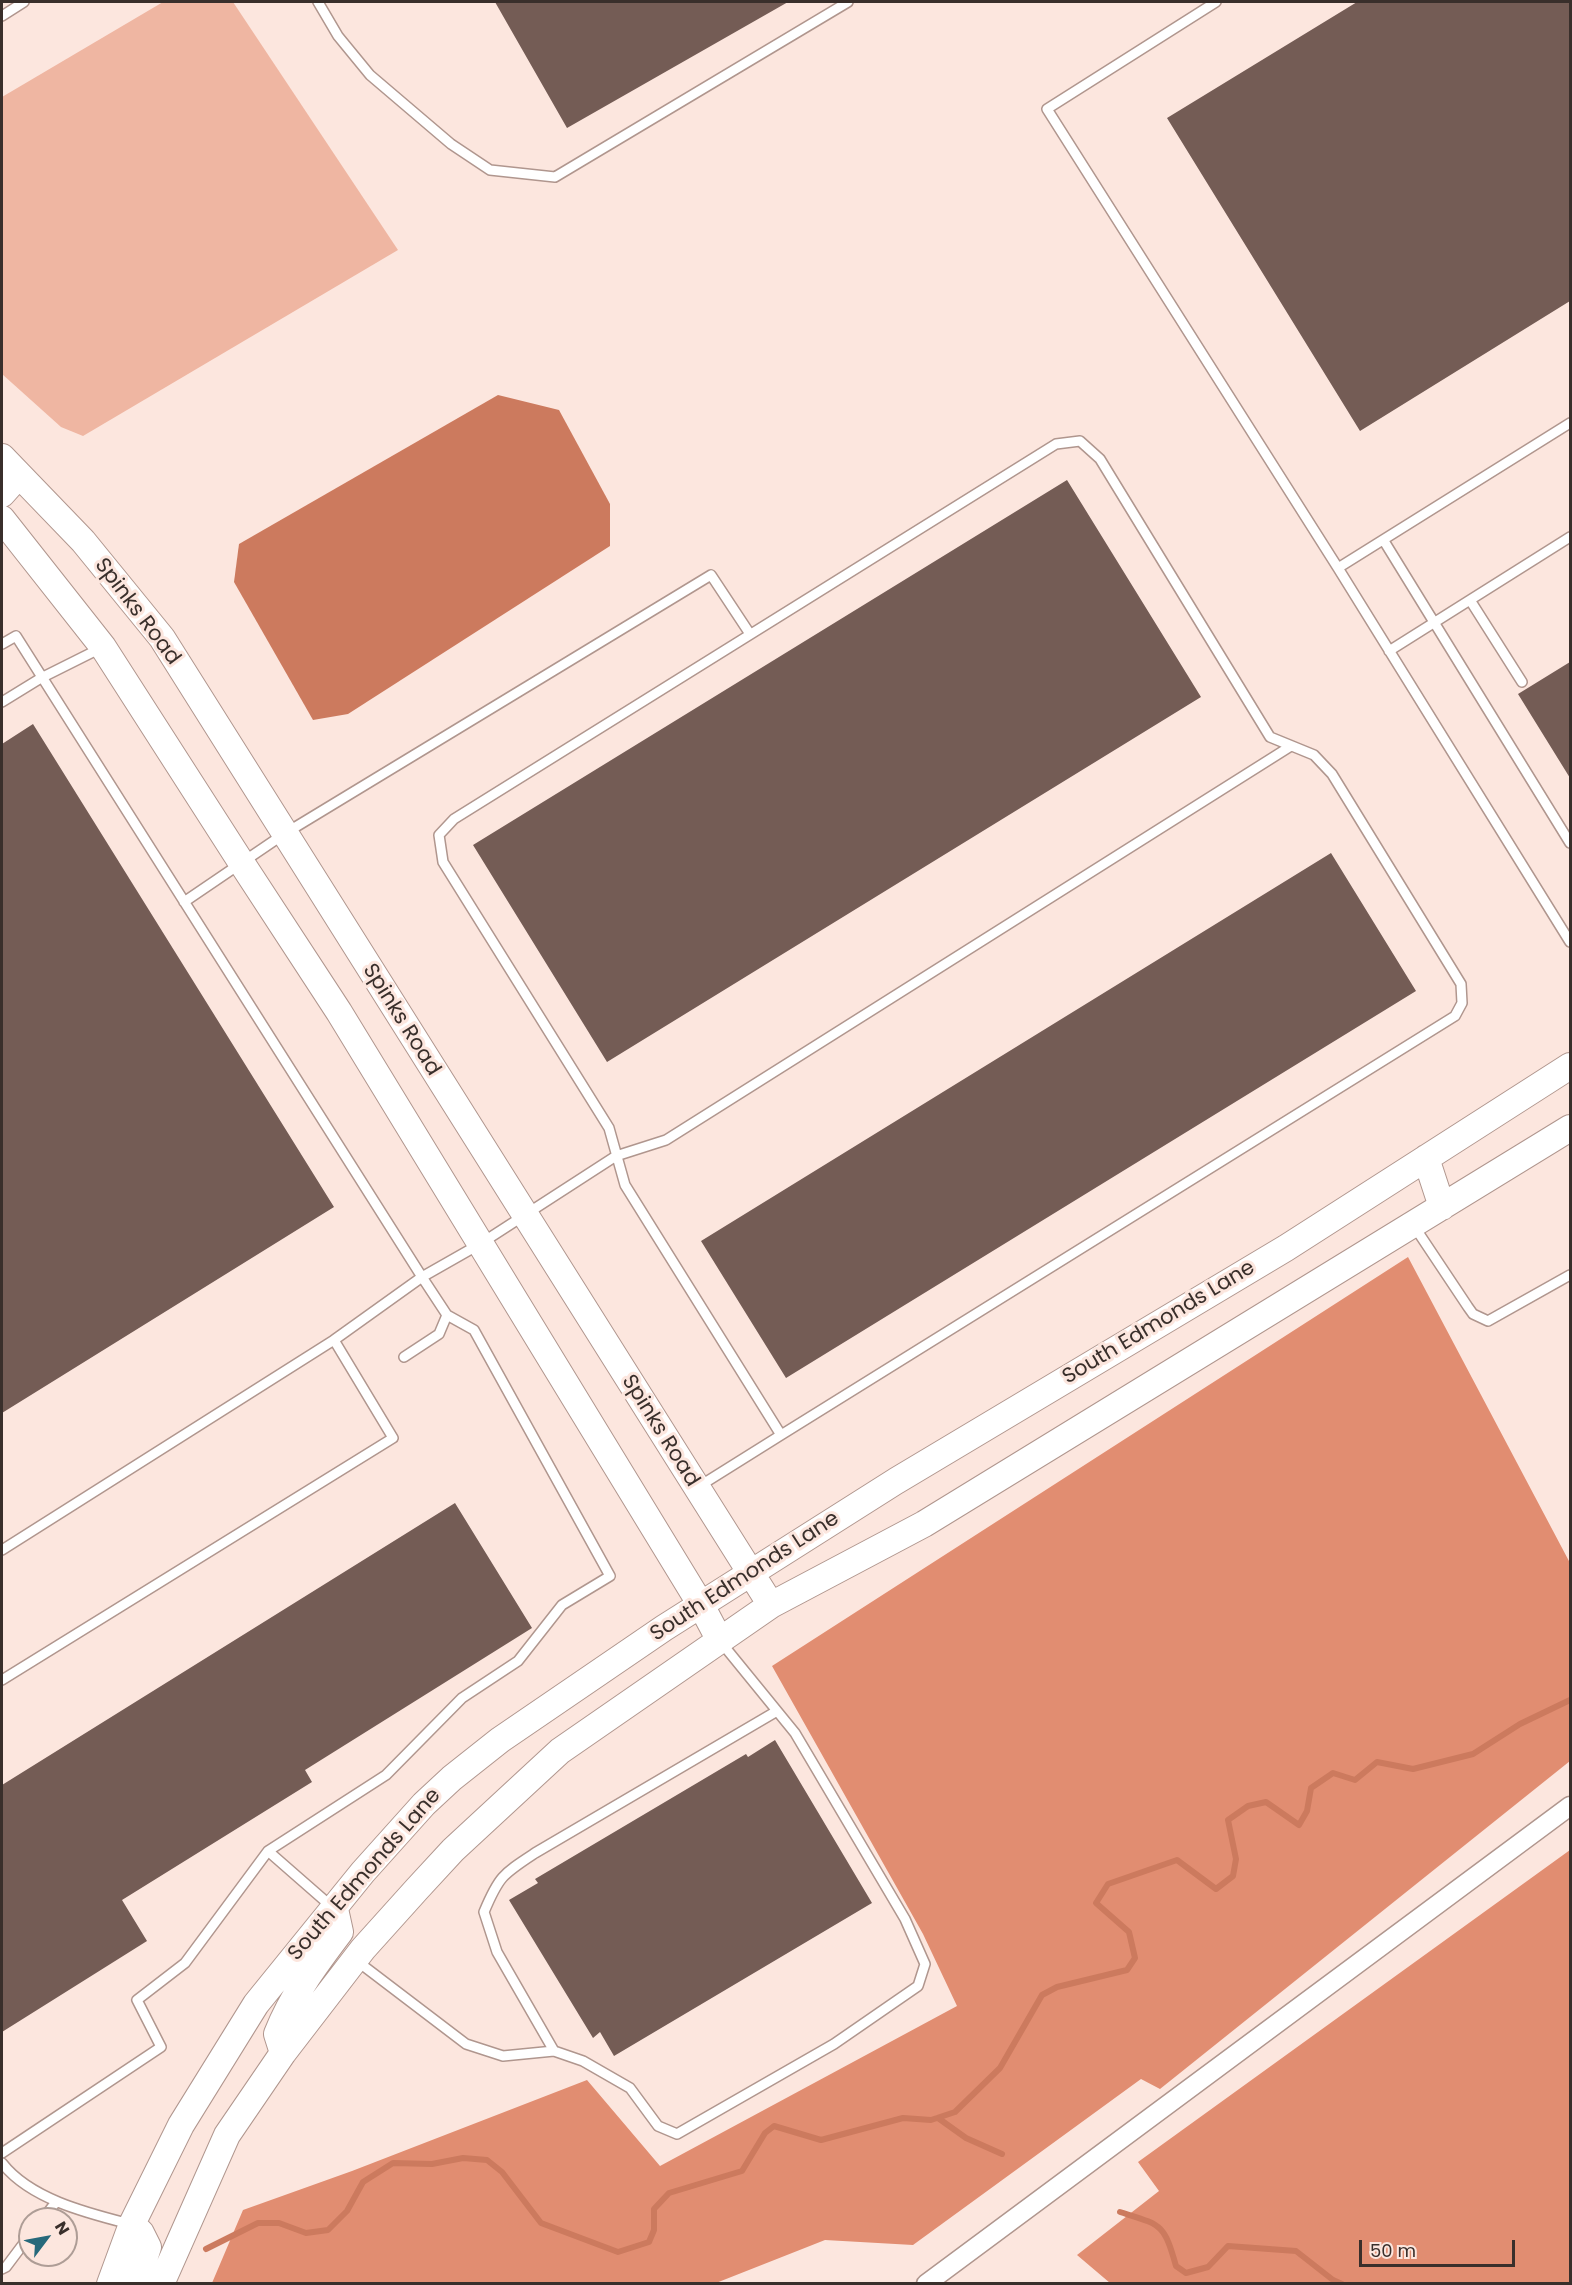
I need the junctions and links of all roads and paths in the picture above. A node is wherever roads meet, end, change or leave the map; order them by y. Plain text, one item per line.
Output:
1 (24, 2) edge
2 (318, 2) edge
3 (848, 2) edge
4 (1216, 2) edge
5 (2, 16) edge
6 (1570, 423) edge
7 (10, 466) edge
8 (2, 494) edge
9 (2, 519) edge
10 (1570, 537) edge
11 (1383, 541) junction
12 (1338, 568) junction
13 (1470, 600) junction
14 (1434, 622) junction
15 (750, 634) junction
16 (2, 644) edge
17 (103, 647) junction
18 (1389, 651) junction
19 (42, 678) junction
20 (1522, 682) dead end
21 (2, 702) edge
22 (1291, 746) junction
23 (284, 834) junction
24 (1570, 843) edge
25 (242, 862) junction
26 (184, 902) junction
27 (1570, 942) edge
28 (1570, 1066) edge
29 (1570, 1128) edge
30 (616, 1156) junction
31 (1426, 1158) junction
32 (1442, 1207) junction
33 (524, 1215) junction
34 (1412, 1224) junction
35 (480, 1244) junction
36 (1570, 1275) edge
37 (422, 1277) junction
38 (447, 1315) junction
39 (334, 1340) junction
40 (404, 1356) dead end
41 (781, 1436) junction
42 (696, 1488) junction
43 (2, 1550) edge
44 (750, 1574) junction
45 (701, 1605) junction
46 (771, 1605) junction
47 (719, 1639) junction
48 (2, 1680) edge
49 (777, 1711) junction
50 (1570, 1806) edge
51 (268, 1851) junction
52 (335, 1909) junction
53 (356, 1959) junction
54 (554, 2050) junction
55 (283, 2053) junction
56 (2, 2153) edge
57 (2, 2163) edge
58 (56, 2202) junction
59 (52, 2207) edge
60 (132, 2224) junction
61 (18, 2251) edge
62 (2, 2269) edge
63 (110, 2283) edge
64 (136, 2283) edge
65 (161, 2283) edge
66 (926, 2283) edge

1 - 5 lane
2 - 3 lane
4 - 12 lane
6 - 11 lane
7 - 8 main road
7 - 23 main road, Spinks Road
9 - 17 main road
10 - 13 lane
11 - 12 lane
11 - 14 lane
12 - 18 lane
13 - 14 lane
13 - 20 lane
14 - 18 lane
14 - 24 lane
15 - 22 lane
15 - 23 lane
15 - 30 lane
16 - 19 lane
17 - 19 lane
17 - 25 main road
18 - 27 lane
19 - 21 lane
19 - 26 lane
22 - 30 lane
22 - 41 lane
23 - 25 lane
23 - 33 main road, Spinks Road
25 - 26 lane
25 - 35 main road
26 - 37 lane
28 - 31 main road, South Edmonds Lane
29 - 32 main road, South Edmonds Lane
30 - 33 lane
30 - 41 lane
31 - 32 main road
31 - 44 main road, South Edmonds Lane
32 - 34 main road, South Edmonds Lane
33 - 35 lane
33 - 42 main road, Spinks Road
34 - 36 lane
34 - 46 main road, South Edmonds Lane
35 - 37 lane
35 - 45 main road
37 - 38 lane
37 - 39 lane
38 - 40 lane
38 - 51 lane
39 - 43 lane
39 - 48 lane
41 - 42 lane
42 - 44 main road, Spinks Road
44 - 45 main road, South Edmonds Lane
44 - 46 main road, Spinks Road
45 - 47 main road
45 - 52 main road, South Edmonds Lane
46 - 47 main road, South Edmonds Lane
47 - 49 lane
47 - 53 main road, South Edmonds Lane
49 - 54 lane
49 - 54 lane
50 - 66 street
51 - 52 lane
51 - 56 lane
52 - 55 main road
52 - 60 main road, South Edmonds Lane
53 - 54 lane
53 - 55 main road, South Edmonds Lane
55 - 65 main road, South Edmonds Lane
57 - 58 lane
58 - 59 lane
58 - 60 lane
60 - 63 main road, South Edmonds Lane
60 - 64 main road
61 - 62 lane

